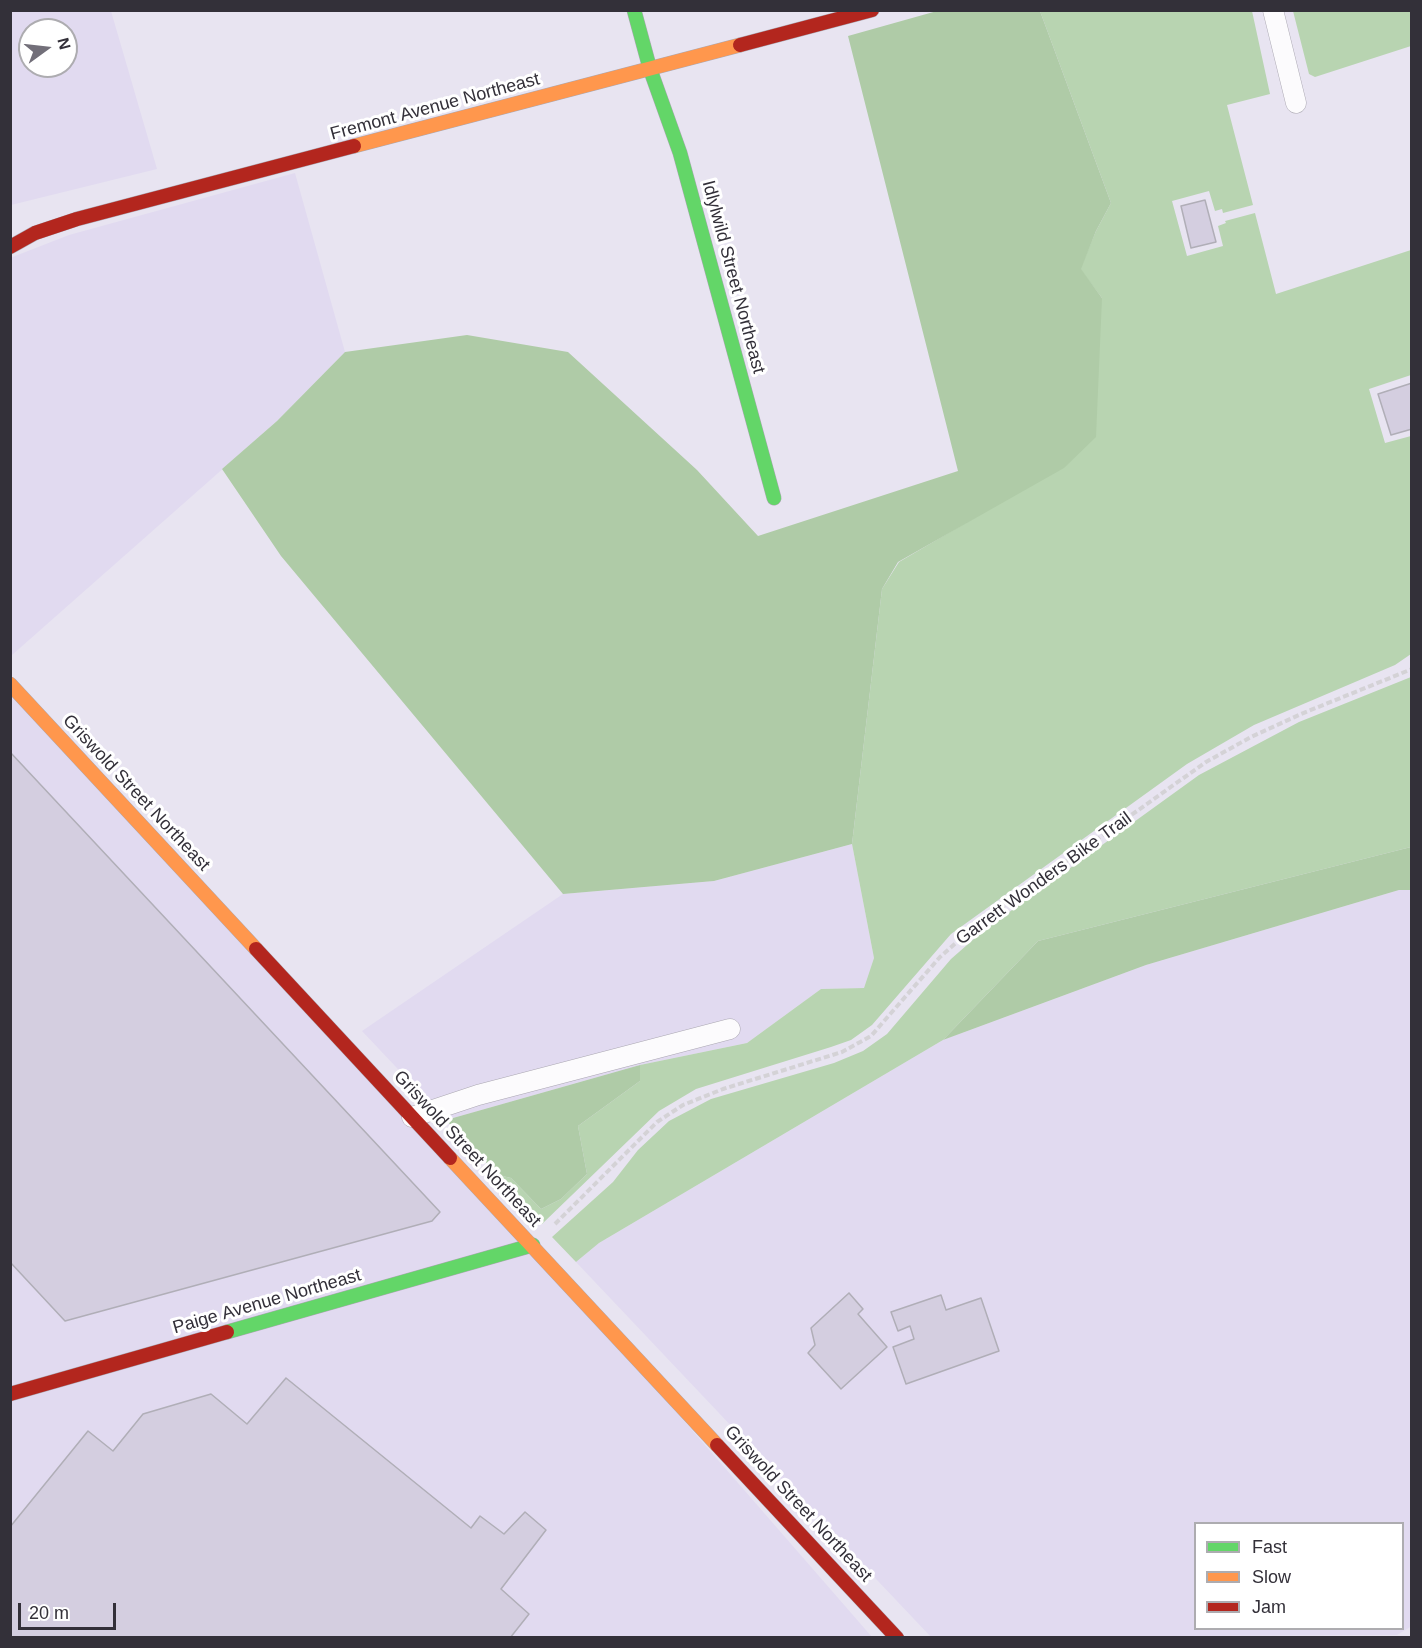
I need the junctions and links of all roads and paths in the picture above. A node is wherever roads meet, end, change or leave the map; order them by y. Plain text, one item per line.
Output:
1 (634, 10) edge
2 (872, 10) edge
3 (1273, 10) edge
4 (650, 69) junction
5 (1296, 103) dead end
6 (10, 247) edge
7 (774, 498) dead end
8 (1412, 669) edge
9 (10, 684) edge
10 (730, 1029) dead end
11 (412, 1117) junction
12 (532, 1245) junction
13 (10, 1394) edge
14 (897, 1638) edge

1 - 4 street, Idlylwild Street Northeast
2 - 4 street, Fremont Avenue Northeast
3 - 5 lane
4 - 6 street, Fremont Avenue Northeast
4 - 7 street, Idlylwild Street Northeast
8 - 12 path, Garrett Wonders Bike Trail
9 - 11 street, Griswold Street Northeast
10 - 11 lane
11 - 12 street, Griswold Street Northeast
12 - 13 street, Paige Avenue Northeast
12 - 14 street, Griswold Street Northeast

